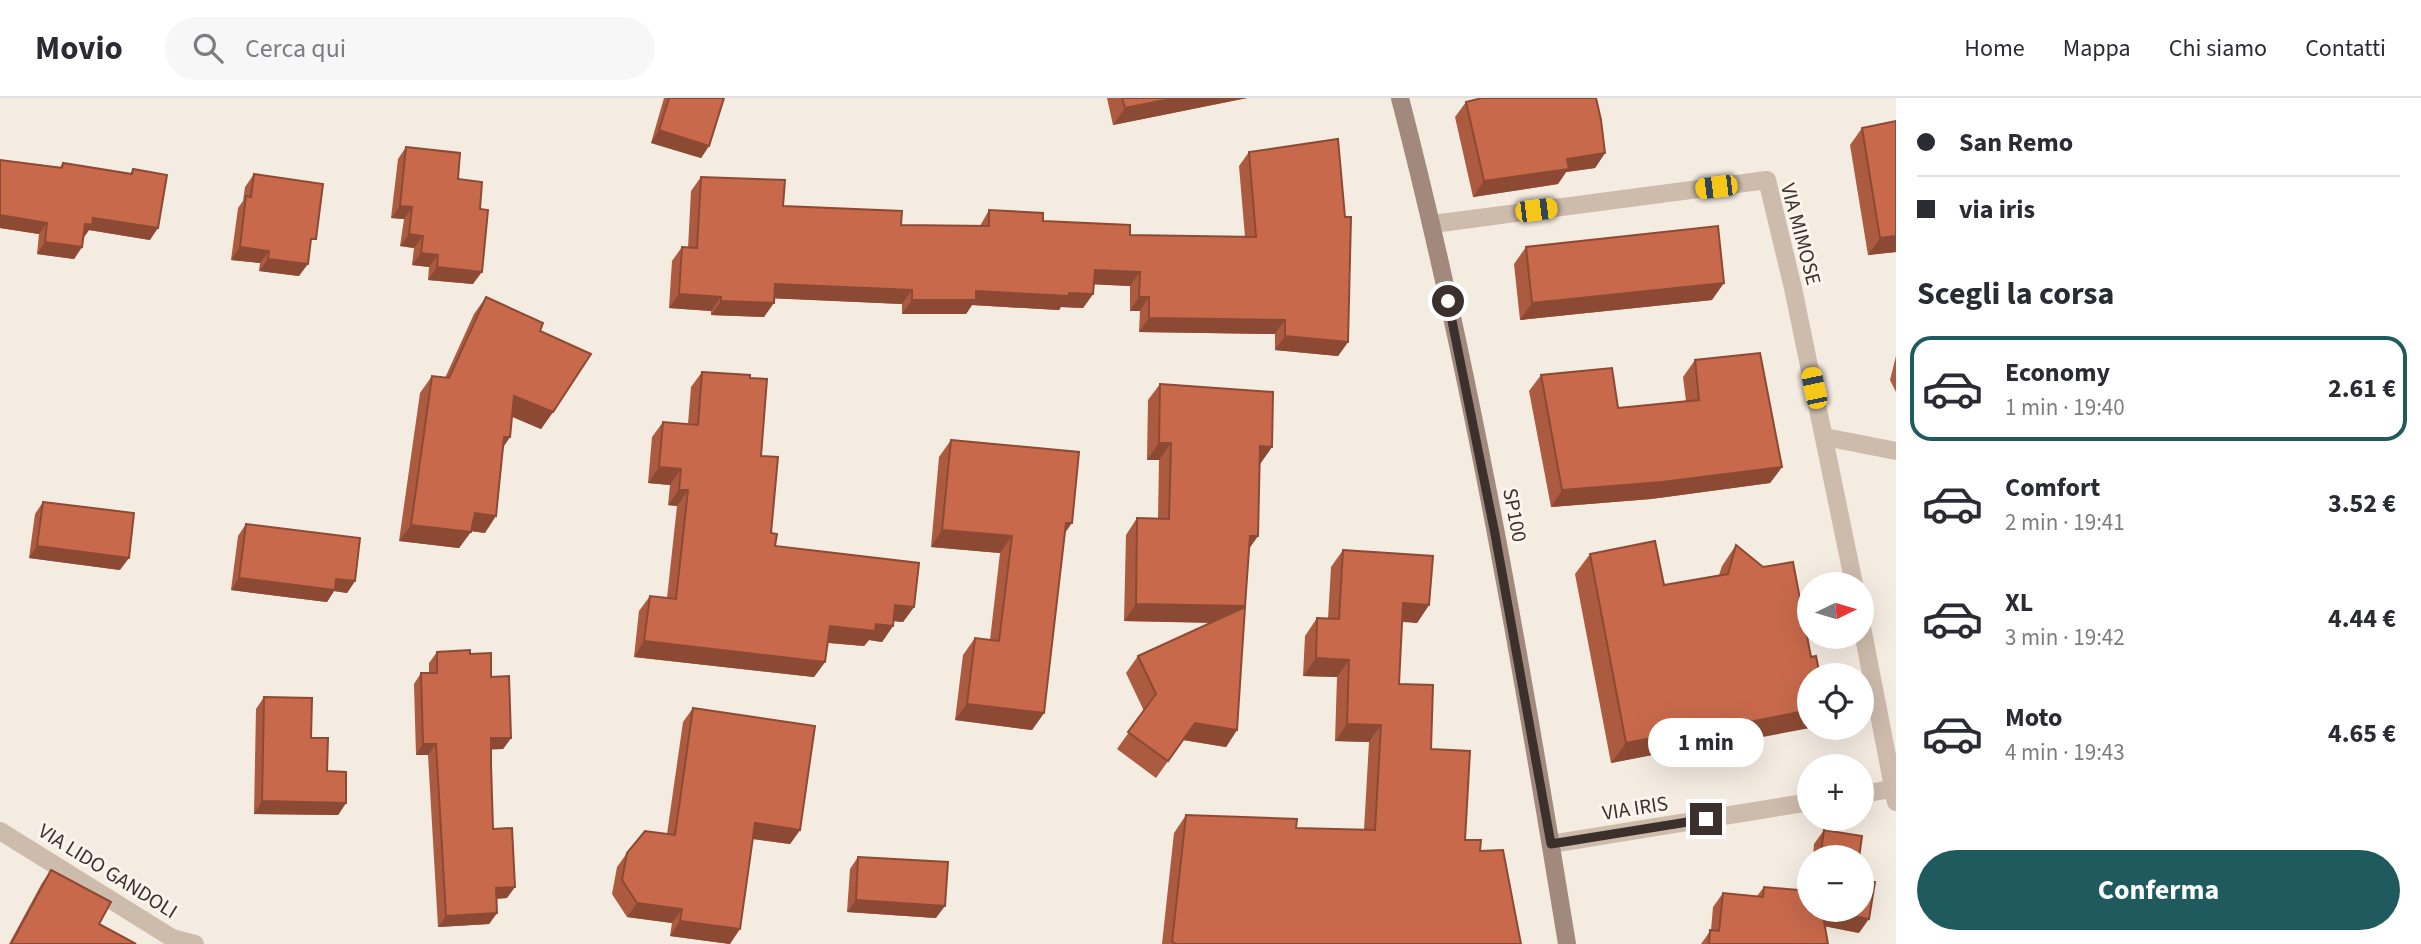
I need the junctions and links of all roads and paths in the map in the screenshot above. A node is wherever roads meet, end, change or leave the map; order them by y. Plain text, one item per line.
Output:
1 (1400, 98) edge
2 (1433, 223) junction
3 (1825, 438) junction
4 (1896, 451) edge
5 (1852, 572) edge
6 (1866, 649) edge
7 (1895, 793) edge
8 (1874, 794) edge
9 (1797, 804) edge
10 (0, 831) edge
11 (1551, 844) junction
12 (195, 944) edge
13 (1567, 944) edge

1 - 2 main road, SP100 / SP100
2 - 3 street, VIA MIMOSE
2 - 11 main road, SP100 / SP100
3 - 4 street
3 - 5 street, VIA MIMOSE
6 - 7 street
7 - 8 street
9 - 11 street, VIA IRIS
10 - 12 street, VIA LIDO GANDOLI
11 - 13 main road, SP100 / SP100

